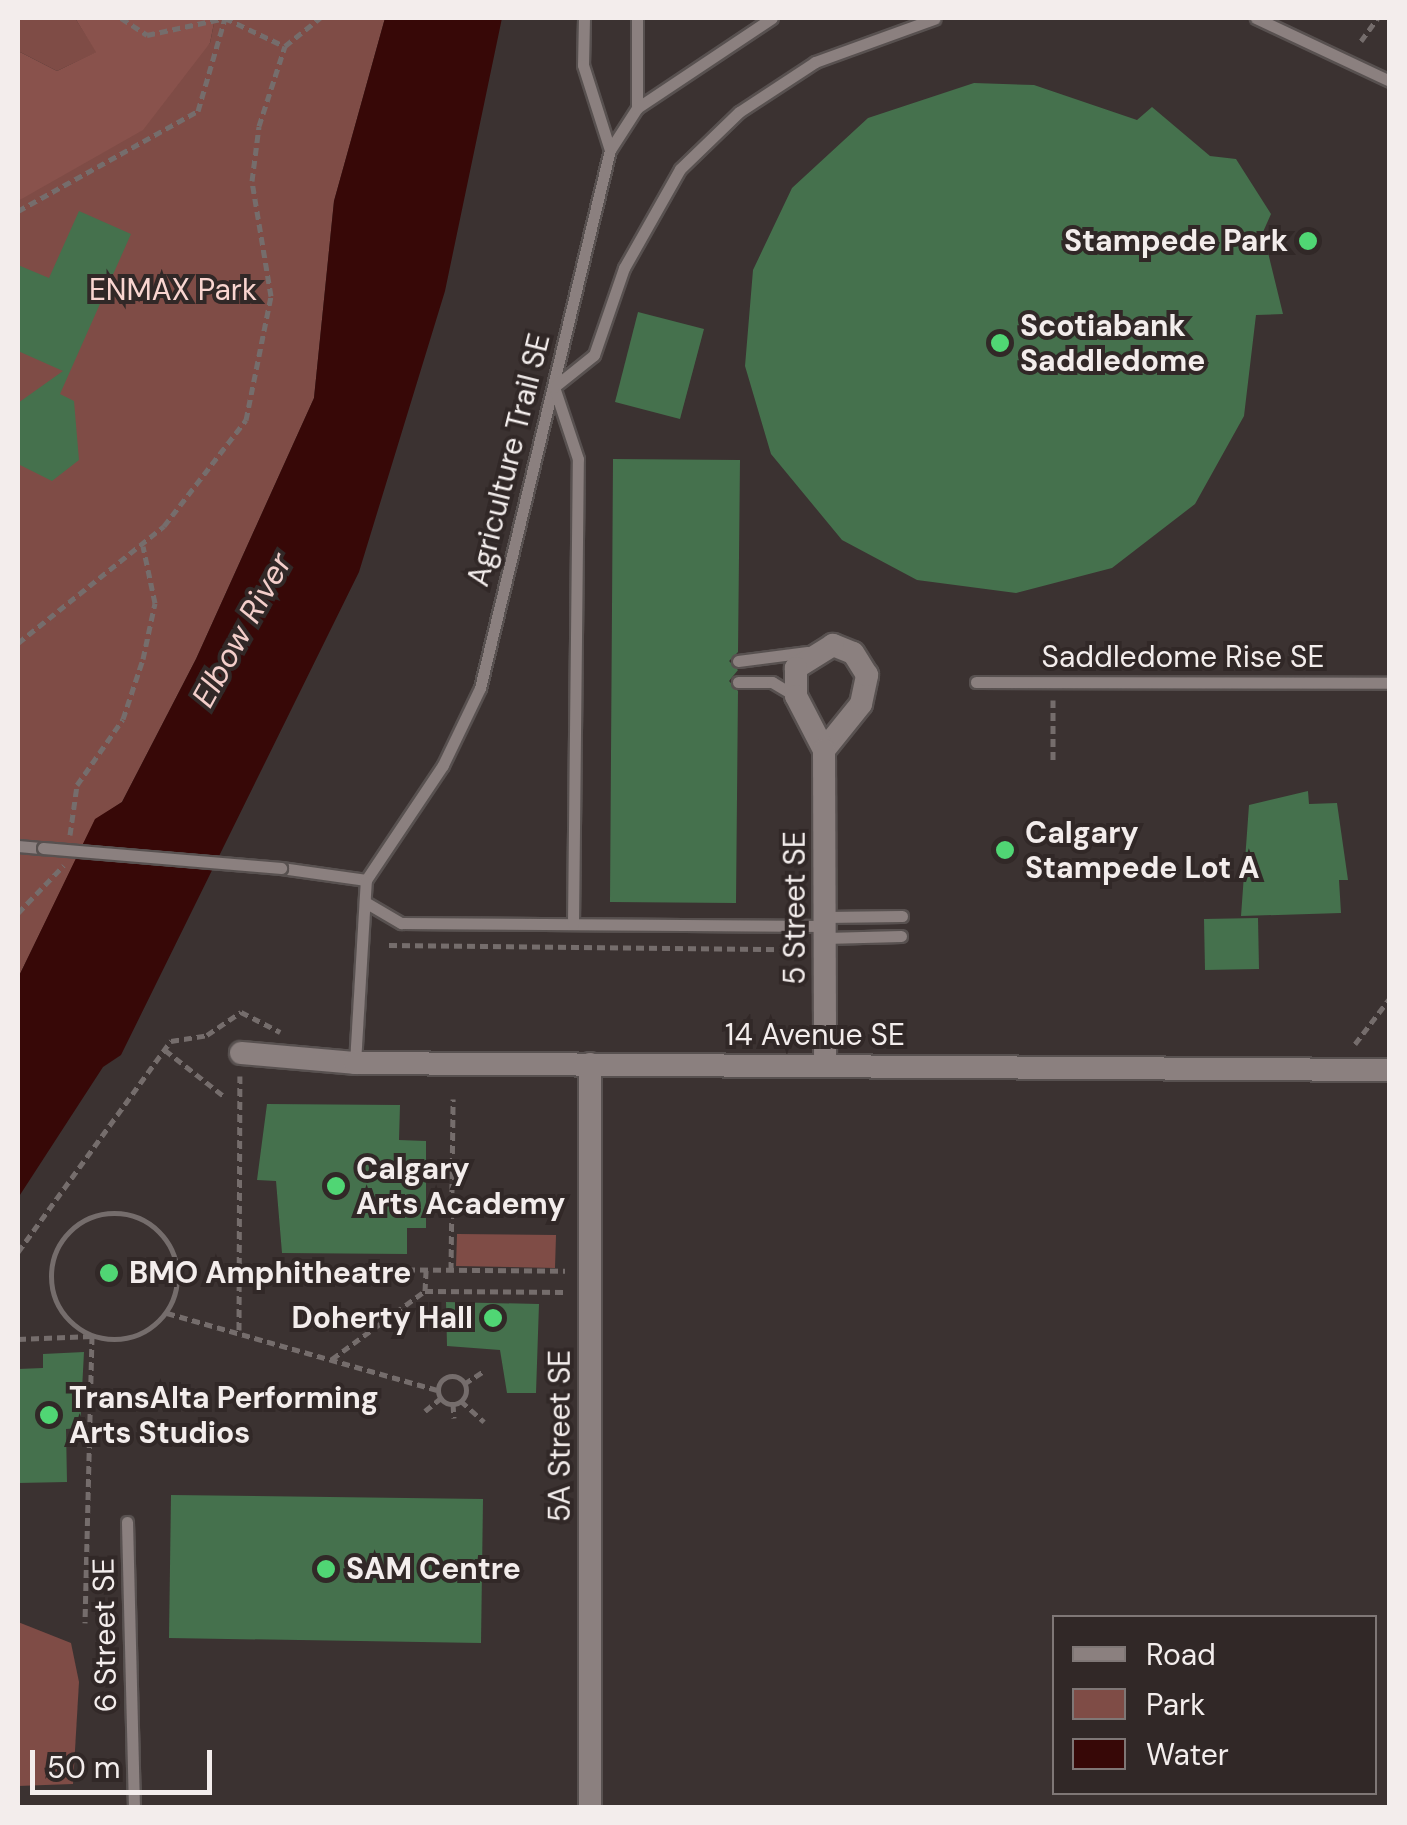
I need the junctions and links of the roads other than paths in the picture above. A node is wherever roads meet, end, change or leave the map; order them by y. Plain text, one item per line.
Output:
1 (584, 18) edge
2 (637, 18) edge
3 (772, 18) edge
4 (1256, 18) edge
5 (934, 20) edge
6 (1390, 81) edge
7 (637, 108) junction
8 (610, 150) junction
9 (554, 387) junction
10 (811, 650) junction
11 (738, 661) dead end
12 (738, 682) dead end
13 (976, 682) dead end
14 (1390, 682) edge
15 (796, 696) junction
16 (824, 750) junction
17 (18, 846) edge
18 (366, 880) junction
19 (365, 902) junction
20 (902, 916) dead end
21 (574, 924) junction
22 (825, 927) junction
23 (901, 936) dead end
24 (241, 1053) road end
25 (355, 1063) junction
26 (590, 1064) junction
27 (825, 1065) junction
28 (1390, 1070) edge
29 (127, 1522) dead end
30 (134, 1808) edge
31 (590, 1808) edge

1 - 8 lane
2 - 7 lane
3 - 7 lane, Agriculture Trail SE
4 - 6 lane
5 - 9 lane
7 - 8 lane, Agriculture Trail SE
8 - 9 lane, Agriculture Trail SE
9 - 18 lane, Agriculture Trail SE
9 - 21 lane
10 - 11 lane
10 - 15 street
10 - 16 street
12 - 15 lane
13 - 14 lane, Saddledome Rise SE
15 - 16 street, 5 Street SE
16 - 22 street, 5 Street SE
17 - 18 lane, bridge
18 - 19 lane
19 - 21 lane
19 - 25 lane
20 - 22 lane
21 - 22 lane
22 - 23 lane
22 - 27 street, 5 Street SE
24 - 25 street, 14 Avenue SE
25 - 26 street, 14 Avenue SE
26 - 27 street, 14 Avenue SE
26 - 31 street, 5A Street SE
27 - 28 street, 14 Avenue SE
29 - 30 lane, 6 Street SE

